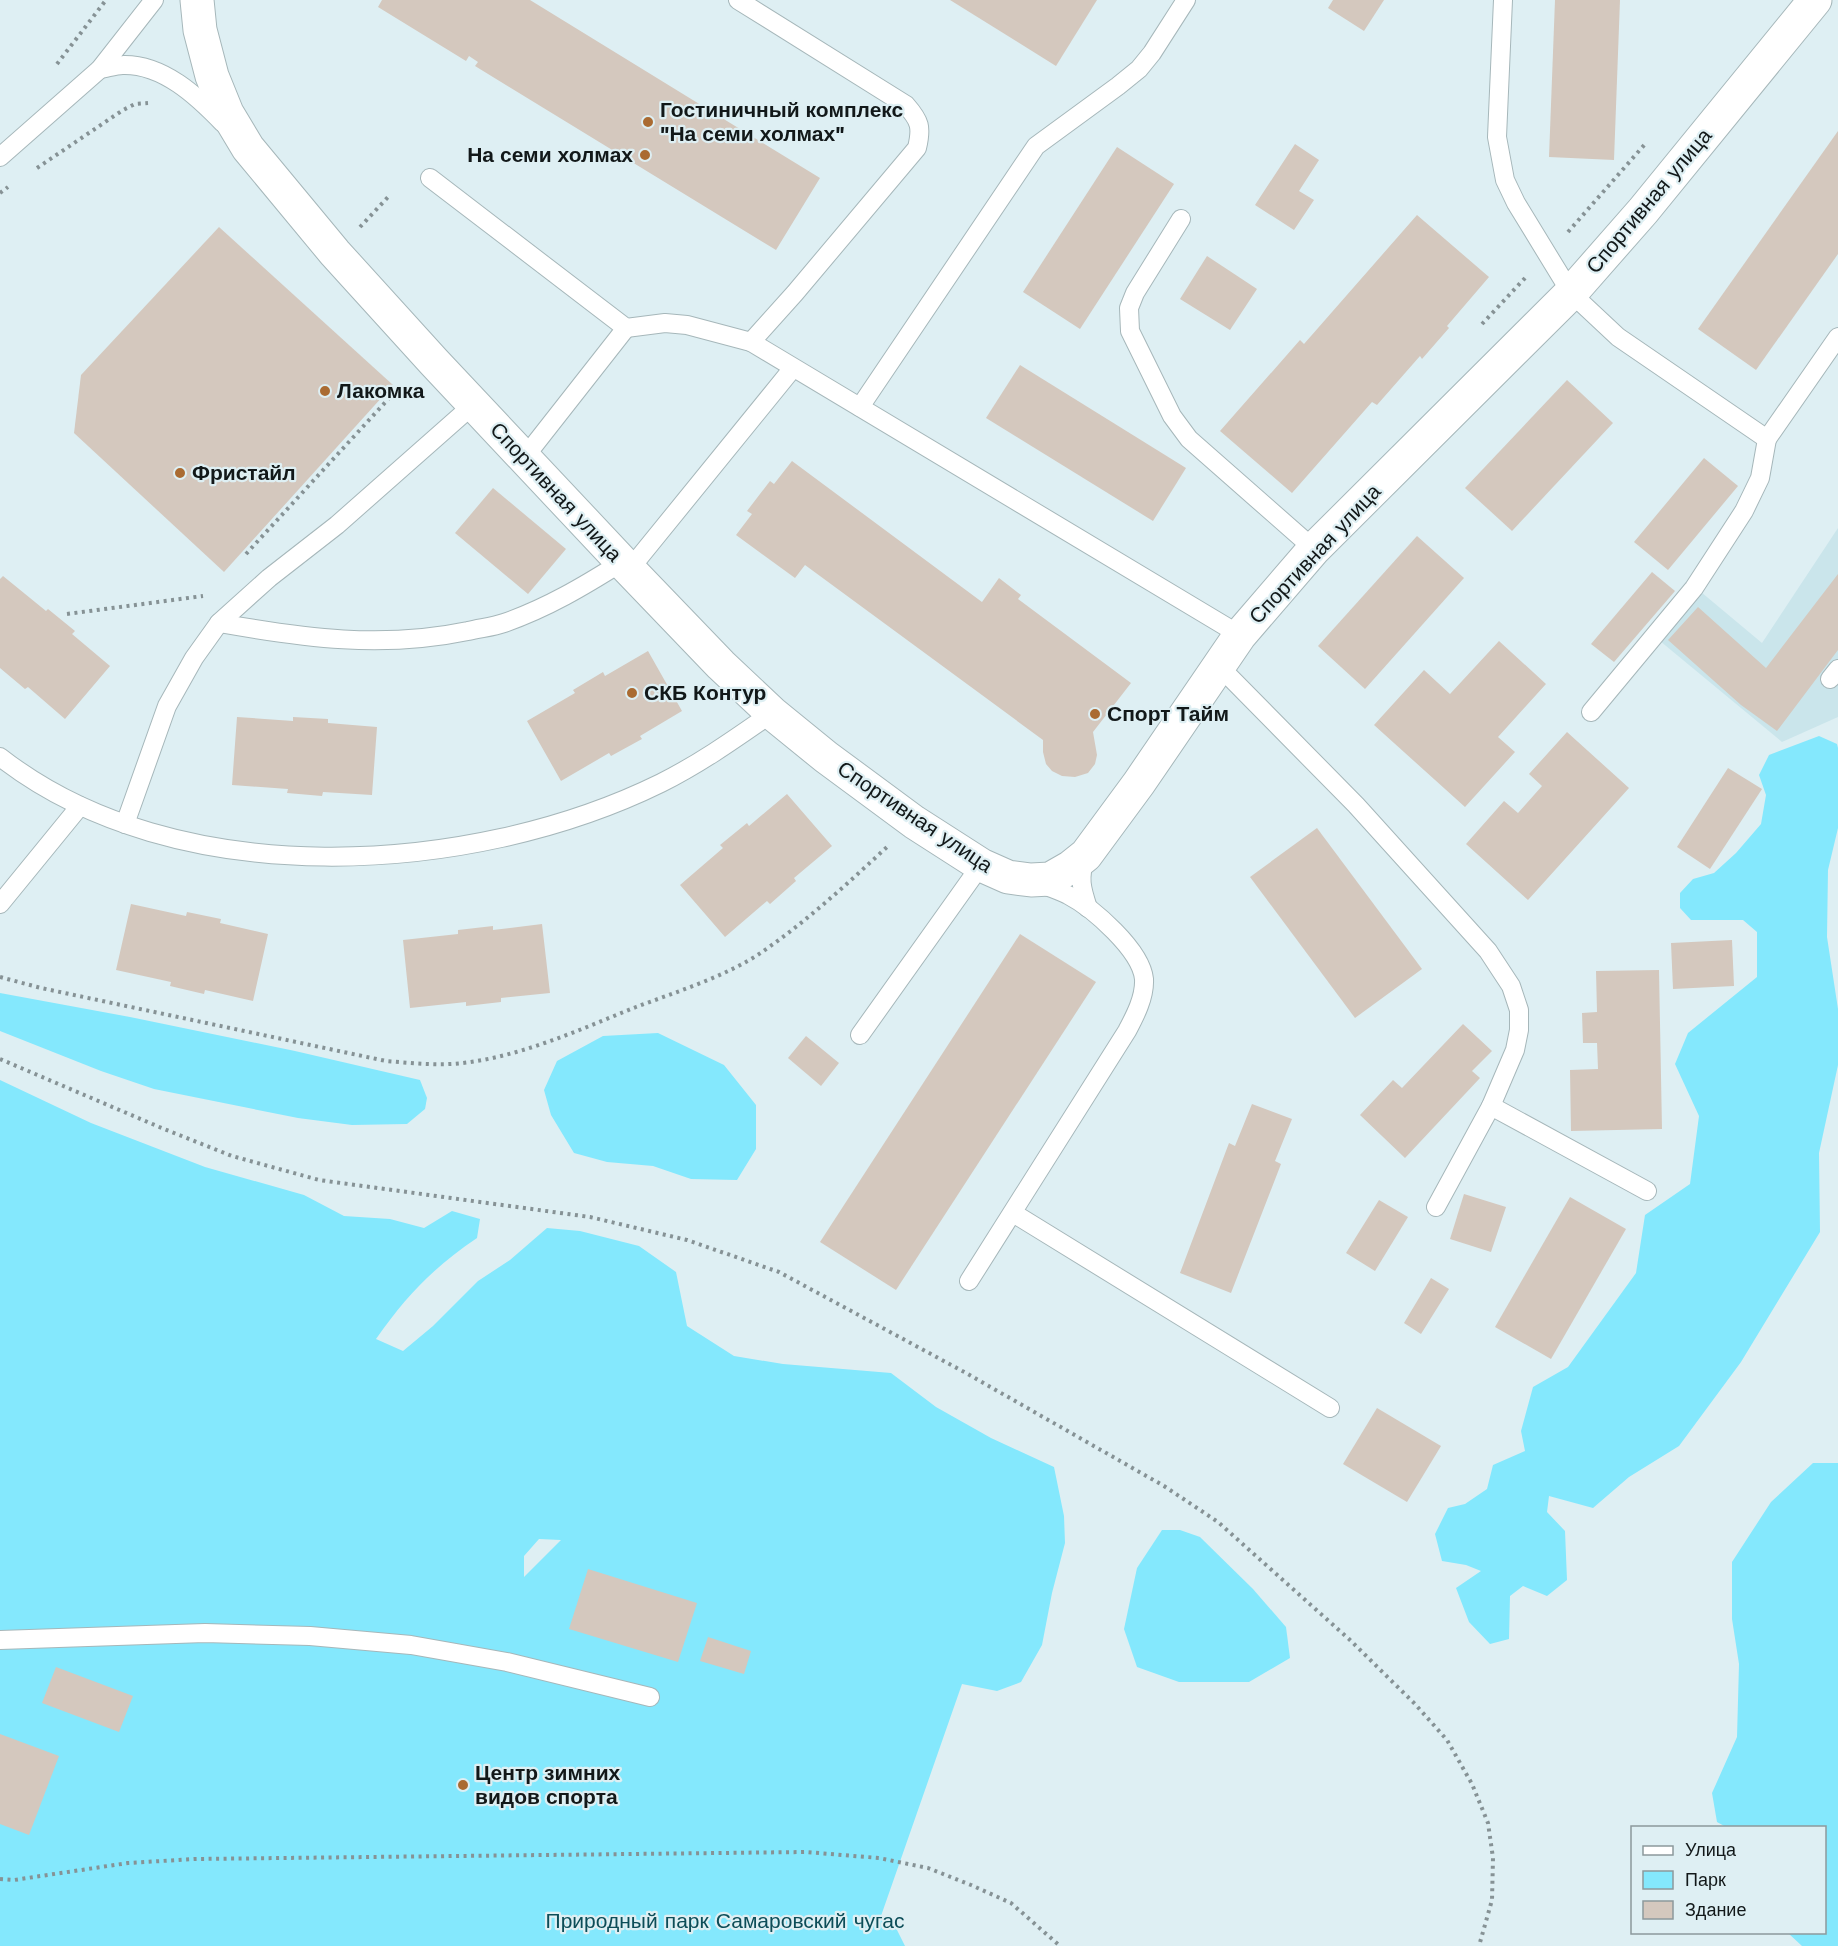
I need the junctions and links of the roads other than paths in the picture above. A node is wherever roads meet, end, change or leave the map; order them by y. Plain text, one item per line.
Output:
1 (154, 0) edge
2 (197, 0) edge
3 (738, 0) edge
4 (1186, 0) edge
5 (1503, 0) edge
6 (1815, 0) edge
7 (100, 69) junction
8 (248, 148) junction
9 (0, 157) edge
10 (430, 178) dead end
11 (1181, 219) dead end
12 (1571, 293) junction
13 (626, 328) junction
14 (1838, 337) edge
15 (751, 342) junction
16 (794, 368) junction
17 (474, 404) junction
18 (860, 407) junction
19 (1767, 439) junction
20 (524, 458) junction
21 (1314, 549) junction
22 (626, 566) junction
23 (219, 623) junction
24 (1240, 635) junction
25 (1219, 666) junction
26 (1591, 712) dead end
27 (772, 713) junction
28 (0, 757) edge
29 (80, 806) junction
30 (125, 824) junction
31 (1086, 855) junction
32 (981, 865) junction
33 (1031, 880) junction
34 (0, 904) edge
35 (1088, 908) junction
36 (860, 1035) dead end
37 (1491, 1106) junction
38 (1647, 1191) dead end
39 (1436, 1207) dead end
40 (1012, 1213) junction
41 (969, 1281) dead end
42 (1330, 1408) dead end
43 (0, 1640) edge
44 (650, 1697) dead end

1 - 7 lane
2 - 8 street, Спортивная улица
3 - 15 lane
4 - 18 lane
5 - 12 lane
6 - 12 street, Спортивная улица
7 - 8 lane
7 - 9 lane
8 - 17 street, Спортивная улица
10 - 13 lane
11 - 21 lane
12 - 19 lane
12 - 21 street, Спортивная улица
13 - 15 lane
13 - 20 lane
14 - 19 lane
15 - 16 lane
16 - 18 lane
16 - 22 lane
17 - 20 street, Спортивная улица
17 - 23 lane
18 - 24 lane
19 - 26 lane
20 - 22 street, Спортивная улица
21 - 24 street, Спортивная улица
22 - 23 lane
22 - 27 street, Спортивная улица
23 - 30 lane
24 - 25 street, Спортивная улица
25 - 31 street, Спортивная улица
25 - 37 lane
27 - 30 lane
27 - 32 street, Спортивная улица
28 - 29 lane
29 - 30 lane
29 - 34 lane
31 - 33 street, Спортивная улица
31 - 35 lane
32 - 33 street, Спортивная улица
32 - 36 lane
33 - 35 lane
35 - 40 lane
37 - 38 lane
37 - 39 lane
40 - 41 lane
40 - 42 lane
43 - 44 lane

